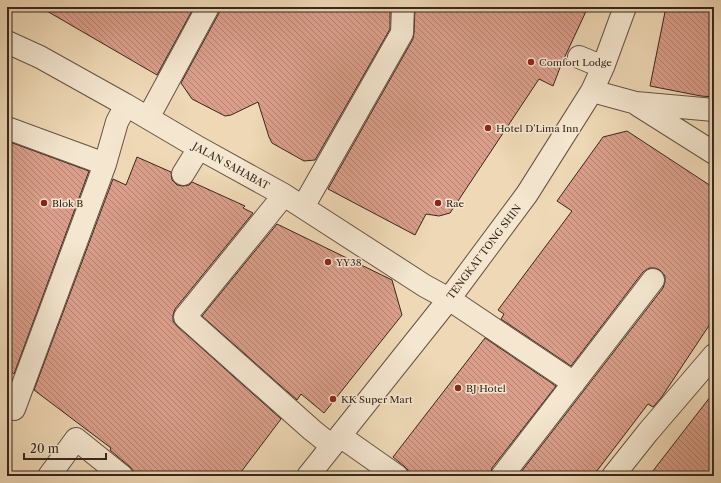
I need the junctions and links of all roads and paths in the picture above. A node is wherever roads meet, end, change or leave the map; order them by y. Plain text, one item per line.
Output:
1 (208, 7) edge
2 (403, 7) edge
3 (625, 7) edge
4 (7, 42) edge
5 (579, 57) dead end
6 (603, 67) junction
7 (592, 91) junction
8 (636, 103) junction
9 (126, 105) junction
10 (714, 110) edge
11 (148, 118) junction
12 (7, 128) edge
13 (199, 148) junction
14 (714, 153) edge
15 (105, 164) junction
16 (183, 174) dead end
17 (284, 195) junction
18 (303, 207) junction
19 (653, 280) dead end
20 (449, 299) junction
21 (714, 355) edge
22 (574, 383) junction
23 (7, 407) edge
24 (336, 441) junction
25 (50, 476) edge
26 (122, 476) edge
27 (308, 476) edge
28 (397, 476) edge
29 (502, 476) edge
30 (613, 476) edge

1 - 11 street
2 - 18 street
3 - 6 street, TENGKAT TONG SHIN
4 - 9 street, JALAN SAHABAT
5 - 6 street
6 - 7 street, TENGKAT TONG SHIN
7 - 8 street
7 - 20 street, TENGKAT TONG SHIN
8 - 10 street
8 - 14 street
9 - 11 street, JALAN SAHABAT
9 - 15 street
11 - 13 street, JALAN SAHABAT
12 - 15 street
13 - 16 street
13 - 17 street, JALAN SAHABAT
15 - 23 street
17 - 18 street, JALAN SAHABAT
17 - 24 street
18 - 20 street, JALAN SAHABAT
19 - 22 street
20 - 22 street, JALAN SAHABAT
20 - 24 street, TENGKAT TONG SHIN
21 - 30 street
22 - 29 street
24 - 27 street, TENGKAT TONG SHIN
24 - 28 street
25 - 26 street

